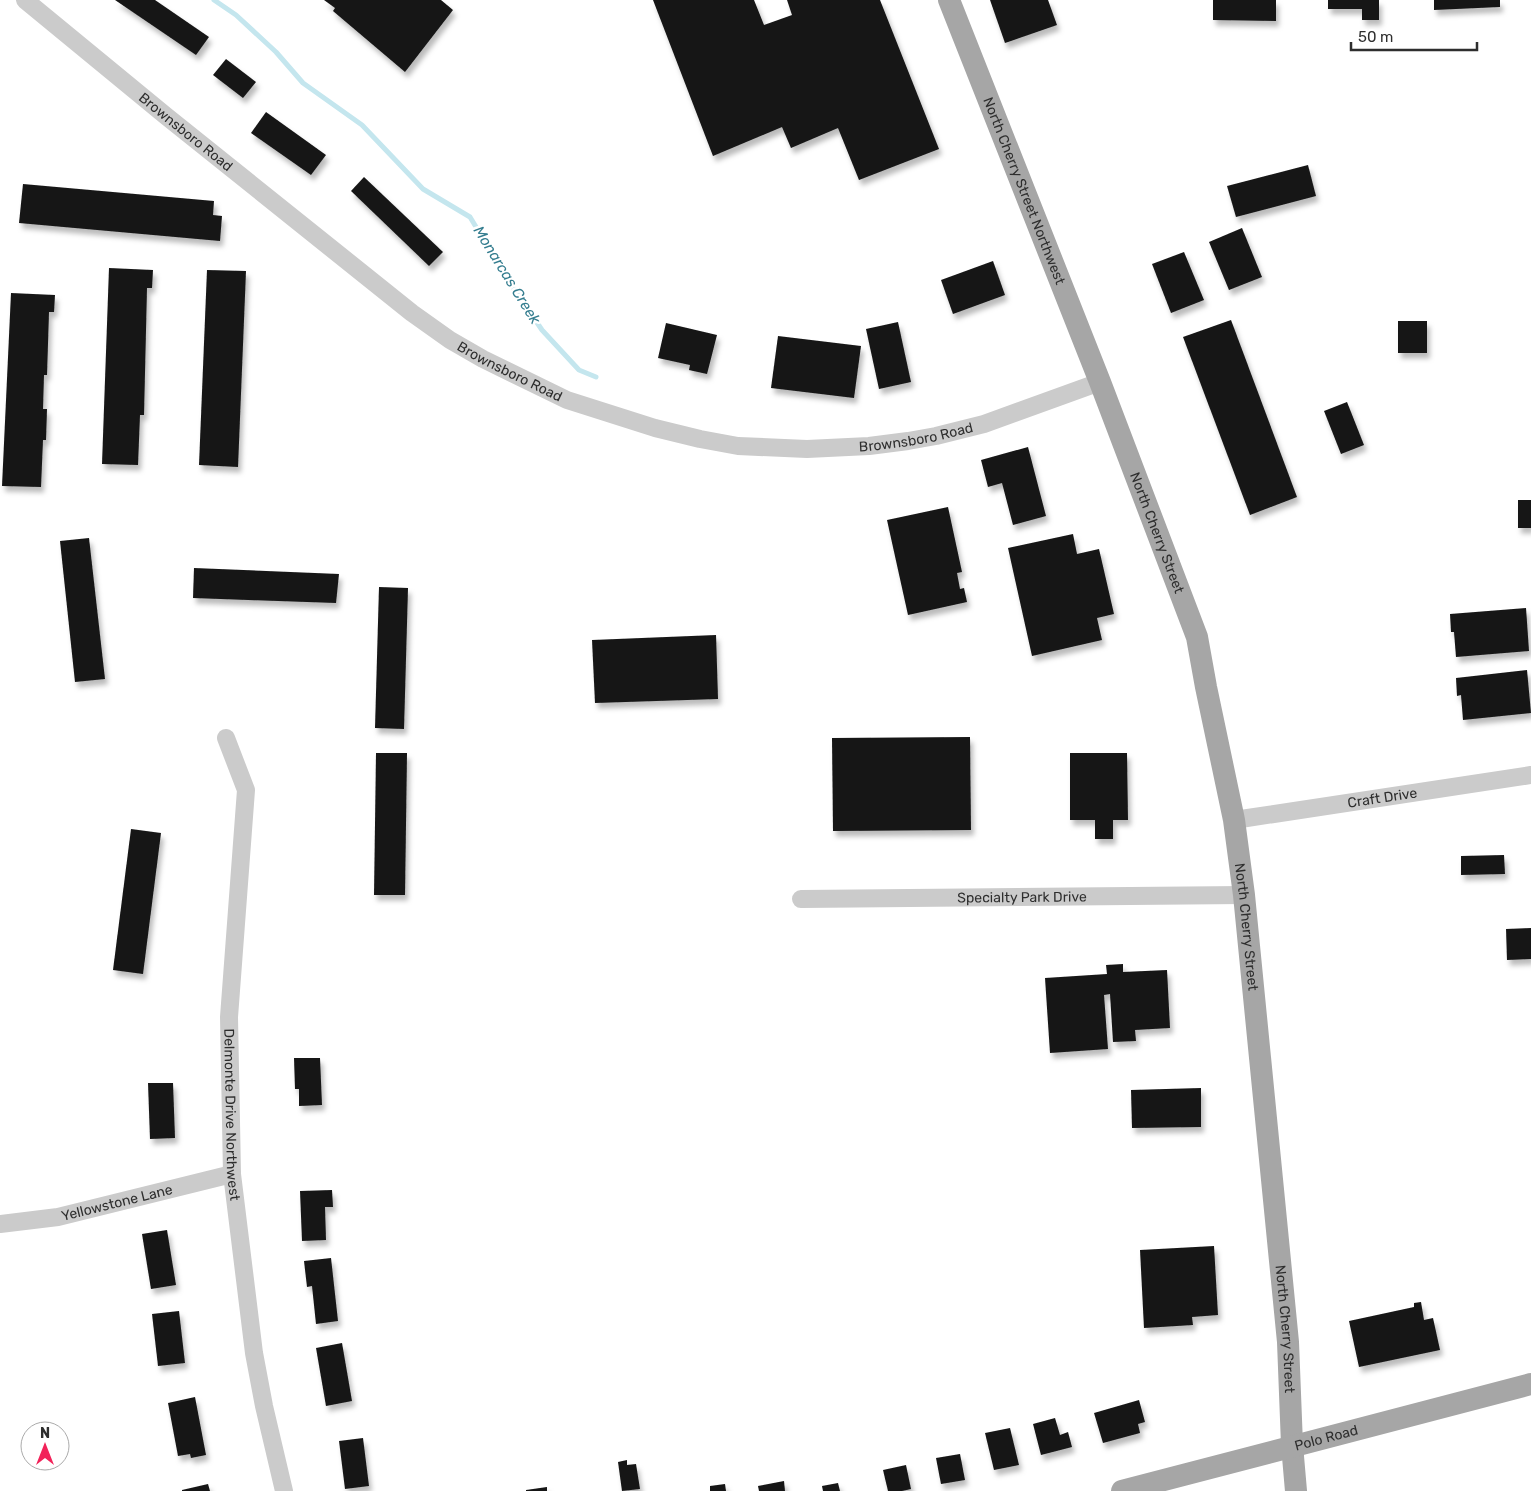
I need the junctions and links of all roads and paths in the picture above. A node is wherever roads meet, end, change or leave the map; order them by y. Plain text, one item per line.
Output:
1 (25, 0) edge
2 (949, 0) edge
3 (1100, 382) junction
4 (226, 738) dead end
5 (1531, 775) edge
6 (1234, 820) junction
7 (1244, 895) junction
8 (801, 898) dead end
9 (232, 1174) junction
10 (0, 1224) edge
11 (1531, 1384) edge
12 (1292, 1445) junction
13 (284, 1491) edge
14 (1122, 1491) edge
15 (1296, 1491) edge

1 - 3 street, Brownsboro Road
2 - 3 main road, North Cherry Street Northwest
3 - 6 main road, North Cherry Street
4 - 9 street, Delmonte Drive Northwest
5 - 6 street, Craft Drive
6 - 7 main road, North Cherry Street
7 - 8 street, Specialty Park Drive
7 - 12 main road, North Cherry Street
9 - 10 street, Yellowstone Lane
9 - 13 street, Delmonte Drive Northwest
11 - 12 main road, Polo Road
12 - 14 main road, Polo Road
12 - 15 main road, North Cherry Street

